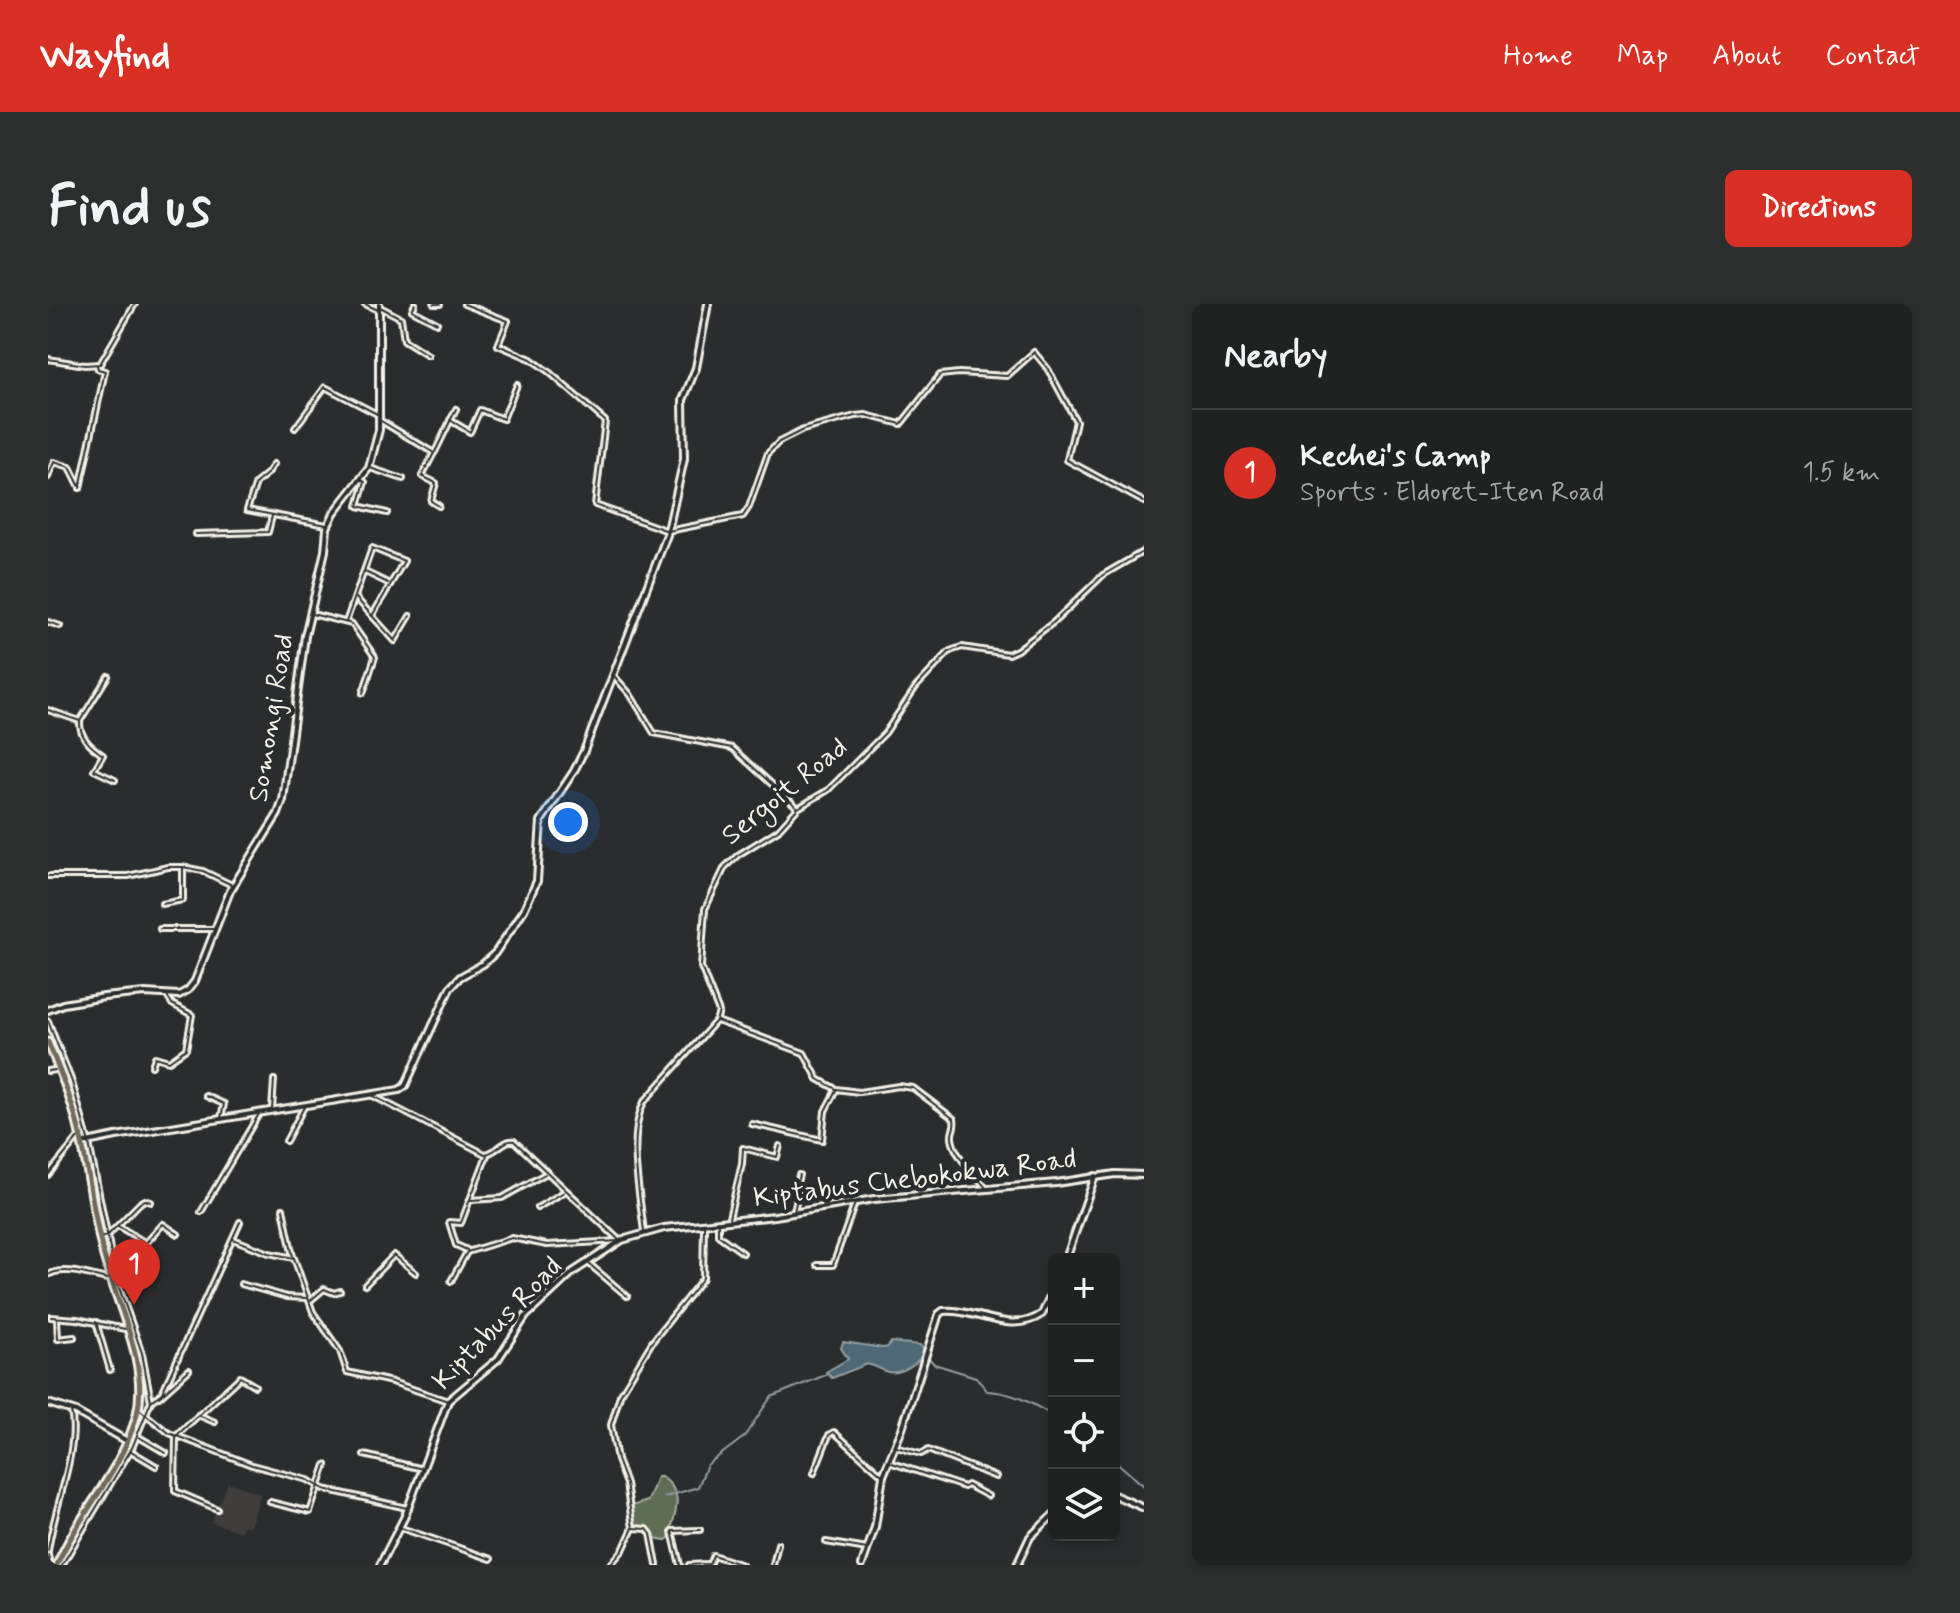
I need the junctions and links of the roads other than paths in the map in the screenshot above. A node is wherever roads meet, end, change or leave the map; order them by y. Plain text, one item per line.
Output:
1 (135, 304) edge
2 (365, 304) edge
3 (415, 304) edge
4 (434, 304) edge
5 (440, 304) edge
6 (464, 304) edge
7 (708, 304) edge
8 (379, 307) edge
9 (437, 323) dead end
10 (428, 355) dead end
11 (48, 359) edge
12 (97, 365) junction
13 (517, 385) dead end
14 (456, 409) dead end
15 (380, 418) junction
16 (450, 420) junction
17 (295, 428) dead end
18 (434, 453) junction
19 (274, 464) dead end
20 (369, 468) junction
21 (48, 477) edge
22 (403, 479) dead end
23 (361, 480) junction
24 (1144, 502) edge
25 (439, 506) dead end
26 (387, 513) dead end
27 (272, 515) junction
28 (328, 525) junction
29 (668, 531) junction
30 (196, 534) dead end
31 (1144, 551) edge
32 (364, 571) junction
33 (390, 583) junction
34 (355, 597) junction
35 (311, 614) junction
36 (372, 616) junction
37 (410, 616) dead end
38 (48, 622) edge
39 (346, 622) junction
40 (60, 626) dead end
41 (613, 675) junction
42 (108, 676) dead end
43 (363, 693) dead end
44 (48, 710) edge
45 (80, 721) junction
46 (115, 780) dead end
47 (798, 808) junction
48 (183, 867) junction
49 (48, 876) edge
50 (233, 886) junction
51 (162, 904) dead end
52 (160, 929) dead end
53 (215, 929) junction
54 (166, 995) junction
55 (48, 1010) edge
56 (48, 1021) edge
57 (716, 1021) junction
58 (48, 1042) edge
59 (152, 1066) dead end
60 (55, 1070) dead end
61 (48, 1071) edge
62 (274, 1080) dead end
63 (836, 1089) junction
64 (368, 1094) junction
65 (206, 1096) dead end
66 (305, 1106) junction
67 (272, 1111) junction
68 (260, 1113) junction
69 (221, 1119) junction
70 (752, 1124) dead end
71 (80, 1133) junction
72 (286, 1141) dead end
73 (86, 1143) junction
74 (780, 1146) dead end
75 (488, 1154) junction
76 (547, 1173) junction
77 (48, 1175) edge
78 (799, 1175) dead end
79 (1144, 1175) edge
80 (1095, 1176) junction
81 (987, 1189) junction
82 (566, 1191) junction
83 (469, 1200) junction
84 (151, 1202) dead end
85 (855, 1202) junction
86 (537, 1208) dead end
87 (283, 1209) dead end
88 (201, 1212) dead end
89 (794, 1213) junction
90 (240, 1222) dead end
91 (729, 1223) junction
92 (718, 1224) junction
93 (704, 1225) junction
94 (118, 1226) junction
95 (644, 1232) junction
96 (178, 1234) dead end
97 (107, 1236) junction
98 (100, 1238) junction
99 (232, 1239) junction
100 (620, 1241) junction
101 (469, 1251) junction
102 (743, 1253) dead end
103 (1068, 1253) edge
104 (294, 1258) junction
105 (587, 1262) junction
106 (817, 1265) dead end
107 (416, 1273) dead end
108 (49, 1274) edge
109 (110, 1279) junction
110 (451, 1281) dead end
111 (241, 1284) dead end
112 (365, 1285) dead end
113 (340, 1291) dead end
114 (627, 1296) dead end
115 (309, 1300) junction
116 (1048, 1300) edge
117 (51, 1317) dead end
118 (57, 1318) junction
119 (96, 1322) junction
120 (126, 1329) junction
121 (74, 1337) dead end
122 (110, 1370) dead end
123 (189, 1370) dead end
124 (255, 1386) dead end
125 (158, 1397) junction
126 (151, 1401) junction
127 (448, 1401) junction
128 (48, 1403) edge
129 (138, 1408) junction
130 (70, 1410) junction
131 (145, 1414) junction
132 (198, 1415) junction
133 (215, 1422) dead end
134 (138, 1436) junction
135 (176, 1436) junction
136 (127, 1441) junction
137 (896, 1447) junction
138 (130, 1450) junction
139 (166, 1453) dead end
140 (364, 1455) dead end
141 (889, 1462) junction
142 (326, 1465) dead end
143 (156, 1466) dead end
144 (424, 1469) junction
145 (814, 1473) dead end
146 (883, 1476) junction
147 (996, 1477) dead end
148 (319, 1487) junction
149 (988, 1496) dead end
150 (1120, 1498) edge
151 (270, 1502) dead end
152 (1144, 1508) edge
153 (217, 1509) dead end
154 (408, 1509) junction
155 (84, 1520) junction
156 (1048, 1520) edge
157 (399, 1528) junction
158 (633, 1528) junction
159 (700, 1530) dead end
160 (826, 1542) dead end
161 (778, 1544) dead end
162 (868, 1549) junction
163 (48, 1553) edge
164 (491, 1559) dead end
165 (709, 1564) edge
166 (50, 1565) edge
167 (59, 1565) edge
168 (380, 1565) edge
169 (610, 1565) edge
170 (657, 1565) edge
171 (680, 1565) edge
172 (689, 1565) edge
173 (742, 1565) edge
174 (773, 1565) edge
175 (862, 1565) edge
176 (1017, 1565) edge

1 - 12 street
2 - 8 street
3 - 9 street
4 - 5 street
6 - 29 street
7 - 29 street
8 - 10 street
8 - 15 street, Somongi Road
11 - 12 street
12 - 21 street
13 - 16 street
14 - 16 street
15 - 17 street
15 - 18 street
15 - 20 street, Somongi Road
16 - 18 street
18 - 25 street
19 - 27 street
20 - 22 street
20 - 23 street, Somongi Road
23 - 26 street
23 - 28 street, Somongi Road
24 - 29 street
27 - 28 street
27 - 30 street
28 - 35 street, Somongi Road
29 - 41 street
31 - 47 street, Sergoit Road
32 - 33 street
32 - 33 street
32 - 34 street
33 - 36 street
34 - 36 street
34 - 39 street
35 - 39 street
35 - 50 street, Somongi Road
36 - 37 street
38 - 40 street
39 - 43 street
41 - 47 street
41 - 64 street
42 - 45 street
44 - 45 street
45 - 46 street
47 - 57 street, Sergoit Road
48 - 49 street
48 - 50 street
48 - 51 street
50 - 53 street, Somongi Road
52 - 53 street
53 - 54 street, Somongi Road
54 - 55 street
54 - 59 street
56 - 73 street
57 - 63 street
57 - 95 street
58 - 71 main road
60 - 61 street
62 - 67 street
63 - 70 street
63 - 81 street
64 - 66 street
64 - 75 street
65 - 69 street
66 - 67 street
66 - 72 street
67 - 68 street
68 - 69 street
68 - 88 street
69 - 73 street
71 - 73 main road
71 - 77 street
73 - 97 street
73 - 98 main road
74 - 91 street
75 - 76 street
75 - 83 street
76 - 82 street
76 - 83 street
78 - 89 street
79 - 80 street, Kiptabus Chebokokwa Road
80 - 81 street, Kiptabus Chebokokwa Road
80 - 103 street
81 - 85 street, Kiptabus Chebokokwa Road
82 - 86 street
82 - 100 street
83 - 101 street
84 - 94 street
85 - 89 street, Kiptabus Chebokokwa Road
85 - 106 street
87 - 104 street
89 - 91 street, Kiptabus Chebokokwa Road
90 - 99 street
91 - 92 street, Kiptabus Chebokokwa Road
92 - 93 street, Kiptabus Chebokokwa Road
92 - 102 street
93 - 95 street, Kiptabus Chebokokwa Road
93 - 158 street
94 - 96 street
94 - 97 street
95 - 100 street, Kiptabus Road
97 - 98 street
97 - 126 street
98 - 109 main road
99 - 104 street
99 - 125 street
100 - 101 street
100 - 105 street, Kiptabus Road
101 - 110 street
104 - 115 street
105 - 114 street
105 - 127 street, Kiptabus Road
107 - 112 street
108 - 109 street
109 - 120 main road
111 - 115 street
113 - 115 street
115 - 127 street
116 - 137 street
117 - 118 street
118 - 119 street
118 - 121 street
119 - 120 street
119 - 122 street
120 - 129 main road
123 - 125 street
124 - 132 street
125 - 126 street
126 - 131 street
127 - 144 street, Kiptabus Road
128 - 130 street
129 - 131 street
129 - 136 main road
130 - 136 street
130 - 163 street
131 - 134 street
131 - 135 street
132 - 133 street
132 - 135 street
134 - 138 street
134 - 139 street
135 - 148 street
135 - 153 street
136 - 155 main road
137 - 141 street
137 - 147 street
138 - 143 street
138 - 155 street
140 - 144 street
141 - 146 street
141 - 149 street
142 - 148 street
144 - 154 street, Kiptabus Road
145 - 146 street
146 - 162 street
148 - 151 street
148 - 154 street
150 - 152 street
154 - 157 street, Kiptabus Road
155 - 167 main road
156 - 176 street
157 - 164 street
157 - 168 street, Kiptabus Road
158 - 169 street
158 - 170 street
159 - 171 street
160 - 162 street
161 - 174 street
162 - 175 street
163 - 166 street
165 - 172 street
165 - 173 street

